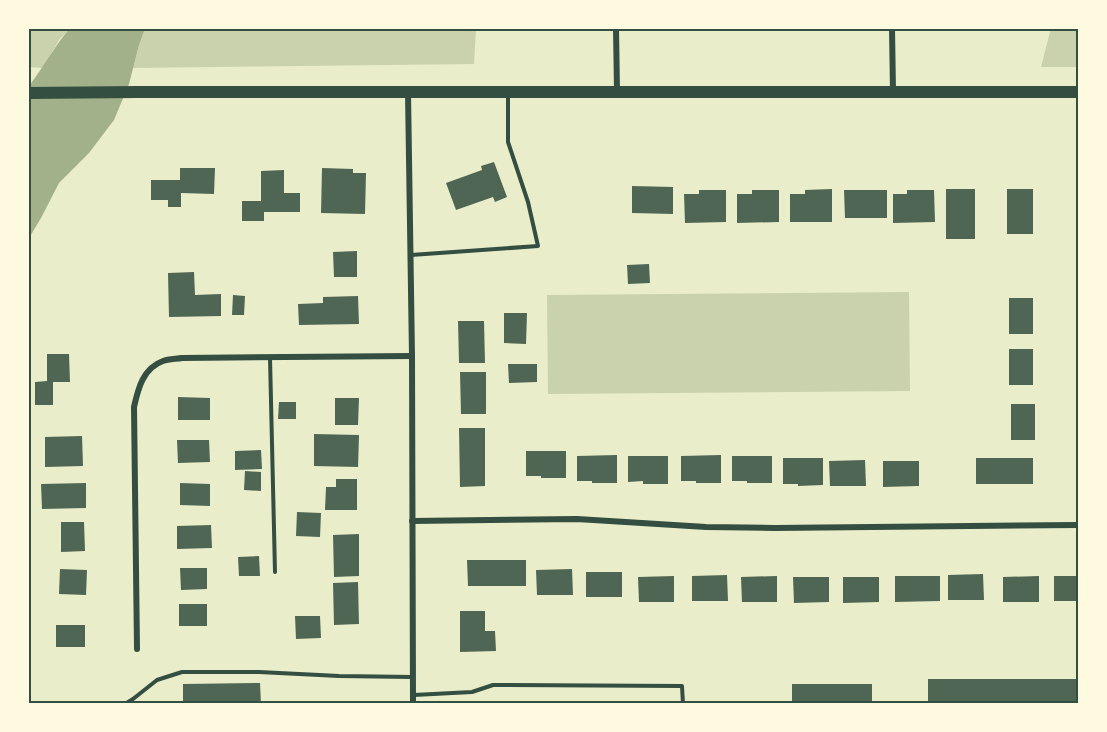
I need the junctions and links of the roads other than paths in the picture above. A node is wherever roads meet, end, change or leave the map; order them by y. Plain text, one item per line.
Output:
1 (616, 28) edge
2 (892, 28) edge
3 (408, 92) junction
4 (508, 92) junction
5 (617, 92) junction
6 (893, 92) junction
7 (1078, 92) edge
8 (28, 93) edge
9 (410, 255) junction
10 (412, 356) junction
11 (270, 357) junction
12 (412, 521) junction
13 (1078, 525) edge
14 (274, 572) dead end
15 (137, 649) dead end
16 (413, 677) junction
17 (413, 695) junction
18 (125, 704) edge
19 (413, 704) edge
20 (683, 704) edge

1 - 5 street
2 - 6 street
3 - 4 main road
3 - 8 main road
3 - 9 street
4 - 5 main road
4 - 9 lane
5 - 6 main road
6 - 7 main road
9 - 10 street
10 - 11 street
10 - 12 street
11 - 14 lane
11 - 15 street
12 - 13 street
12 - 16 street
16 - 17 street
16 - 18 lane
17 - 19 street
17 - 20 lane

